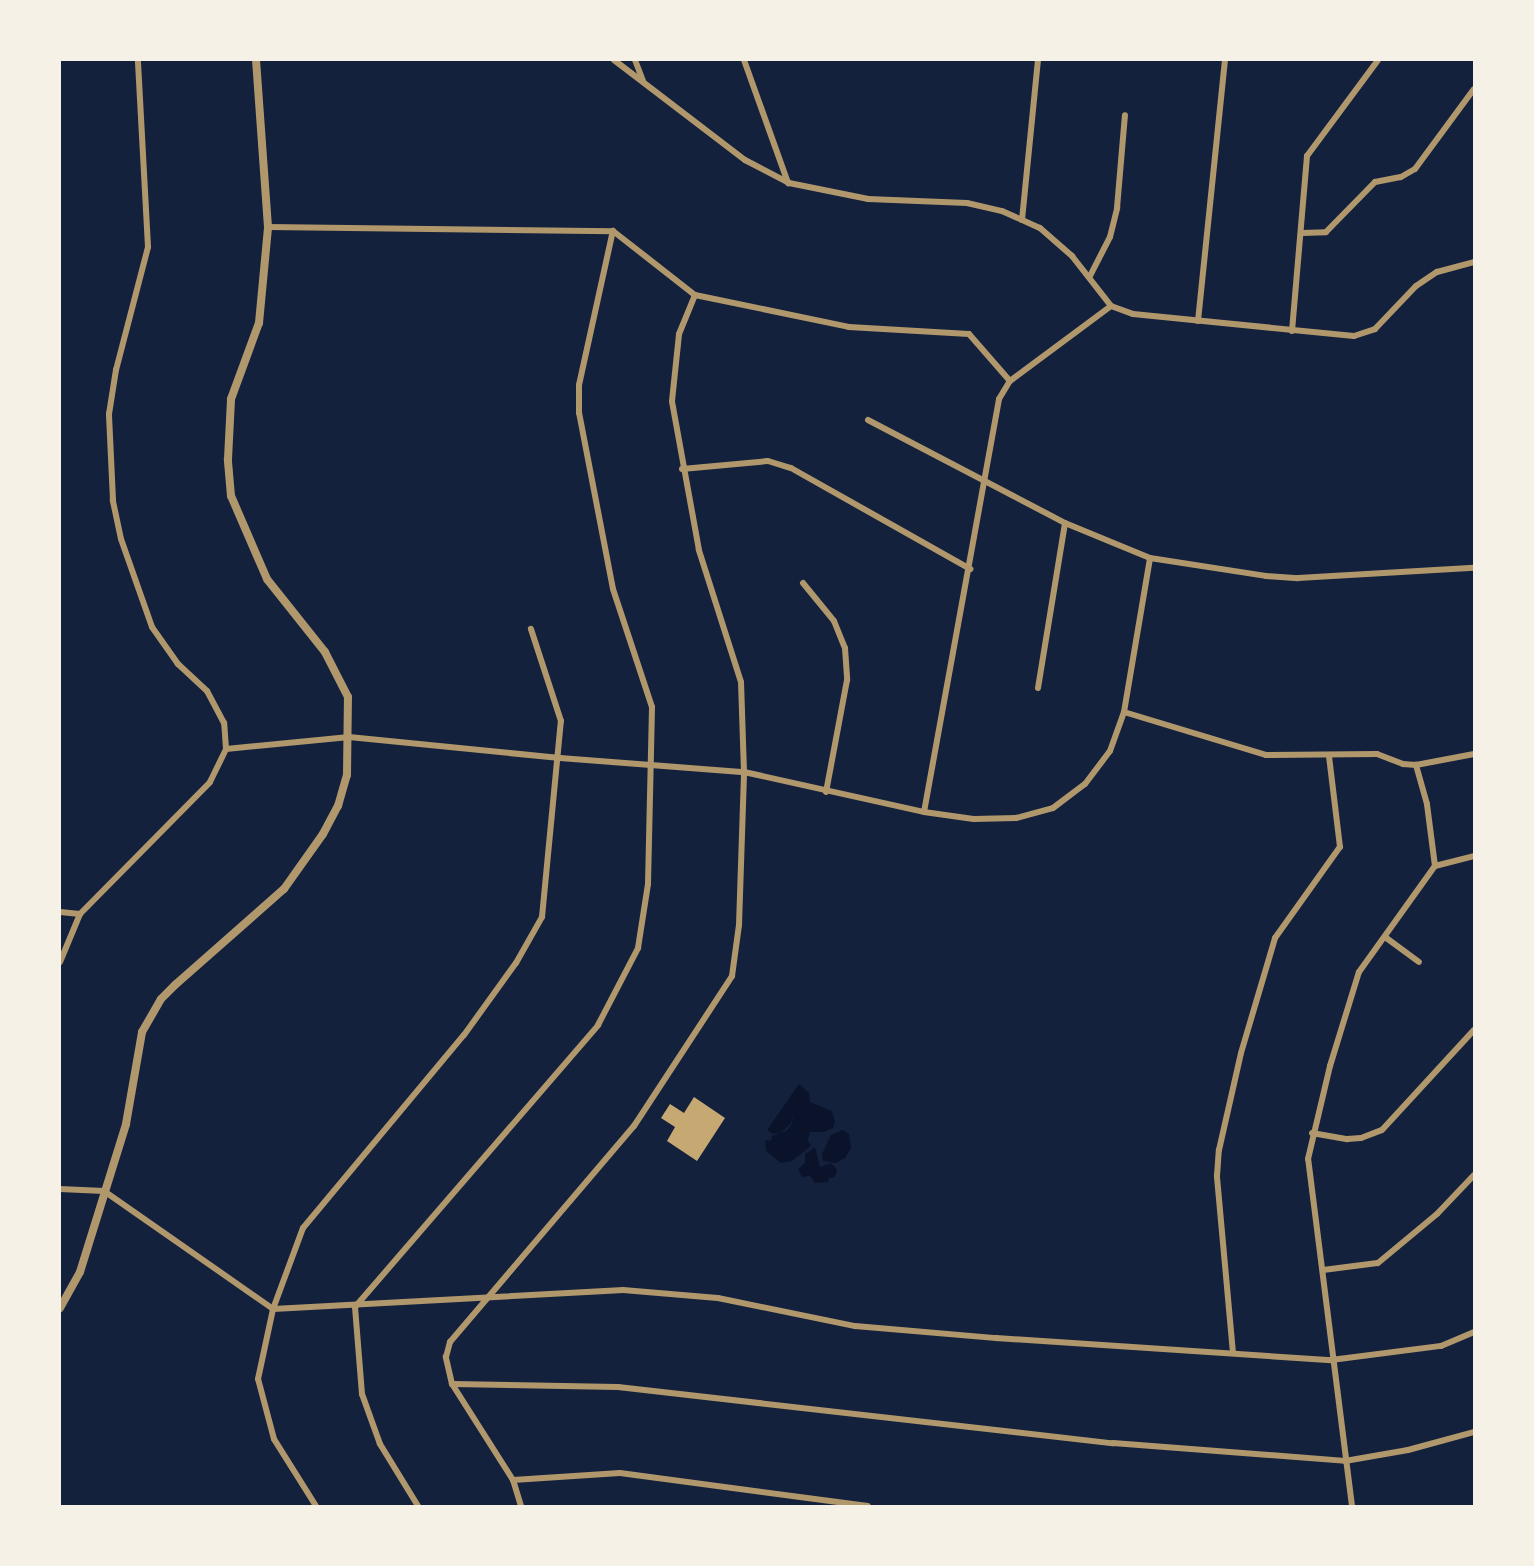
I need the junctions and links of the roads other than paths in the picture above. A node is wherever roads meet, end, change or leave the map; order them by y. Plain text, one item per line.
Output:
1 (138, 60) edge
2 (256, 60) edge
3 (614, 60) edge
4 (635, 60) edge
5 (744, 60) edge
6 (1038, 60) edge
7 (1225, 60) edge
8 (1378, 60) edge
9 (643, 82) junction
10 (1475, 89) edge
11 (1125, 116) dead end
12 (789, 183) junction
13 (1022, 220) junction
14 (268, 227) junction
15 (613, 231) junction
16 (1302, 233) junction
17 (1475, 262) edge
18 (1090, 276) junction
19 (695, 295) junction
20 (1111, 306) junction
21 (1198, 321) junction
22 (1292, 331) junction
23 (1010, 381) junction
24 (868, 420) dead end
25 (682, 469) junction
26 (984, 479) junction
27 (1065, 523) junction
28 (1150, 558) junction
29 (1475, 568) edge
30 (970, 569) junction
31 (803, 583) dead end
32 (531, 629) dead end
33 (1038, 688) dead end
34 (1124, 712) junction
35 (349, 737) junction
36 (226, 749) junction
37 (1475, 754) edge
38 (1329, 756) junction
39 (560, 758) junction
40 (651, 765) junction
41 (1416, 765) junction
42 (744, 772) junction
43 (826, 792) junction
44 (924, 812) junction
45 (1475, 856) edge
46 (1435, 866) junction
47 (60, 912) edge
48 (80, 914) junction
49 (1385, 937) junction
50 (60, 962) edge
51 (1419, 962) dead end
52 (1475, 1030) edge
53 (1312, 1133) junction
54 (1475, 1175) edge
55 (60, 1189) edge
56 (104, 1191) junction
57 (1323, 1270) junction
58 (487, 1298) junction
59 (355, 1307) junction
60 (60, 1308) edge
61 (273, 1309) junction
62 (1475, 1332) edge
63 (1233, 1353) junction
64 (1331, 1360) junction
65 (452, 1384) junction
66 (1475, 1432) edge
67 (1345, 1461) junction
68 (513, 1480) junction
69 (316, 1507) edge
70 (418, 1507) edge
71 (521, 1507) edge
72 (868, 1507) edge
73 (1352, 1507) edge

1 - 36 street
2 - 14 street
3 - 9 street
4 - 9 street
5 - 12 street
6 - 13 street
7 - 21 street
8 - 16 street
9 - 12 street
10 - 16 street
11 - 18 street
12 - 13 street
13 - 18 street
14 - 15 street
14 - 35 street
15 - 19 street
15 - 40 street
16 - 22 street
17 - 22 street
18 - 20 street
19 - 23 street
19 - 25 street
20 - 21 street
20 - 23 street
21 - 22 street
23 - 26 street
24 - 26 street
25 - 30 street
25 - 42 street
26 - 27 street
26 - 30 street
27 - 28 street
27 - 33 street
28 - 29 street
28 - 34 street
30 - 44 street
31 - 43 street
32 - 39 street
34 - 38 street
34 - 44 street
35 - 36 street
35 - 39 street
35 - 56 street
36 - 48 street
37 - 41 street
38 - 41 street
38 - 63 street
39 - 40 street
39 - 61 street
40 - 42 street
40 - 59 street
41 - 46 street
42 - 43 street
42 - 58 street
43 - 44 street
45 - 46 street
46 - 49 street
47 - 48 street
48 - 50 street
49 - 51 street
49 - 53 street
52 - 53 street
53 - 57 street
54 - 57 street
55 - 56 street
56 - 60 street
56 - 61 street
57 - 64 street
58 - 59 street
58 - 63 street
58 - 65 street
59 - 61 street
59 - 70 street
61 - 69 street
62 - 64 street
63 - 64 street
64 - 67 street
65 - 67 street
65 - 68 street
66 - 67 street
67 - 73 street
68 - 71 street
68 - 72 street

